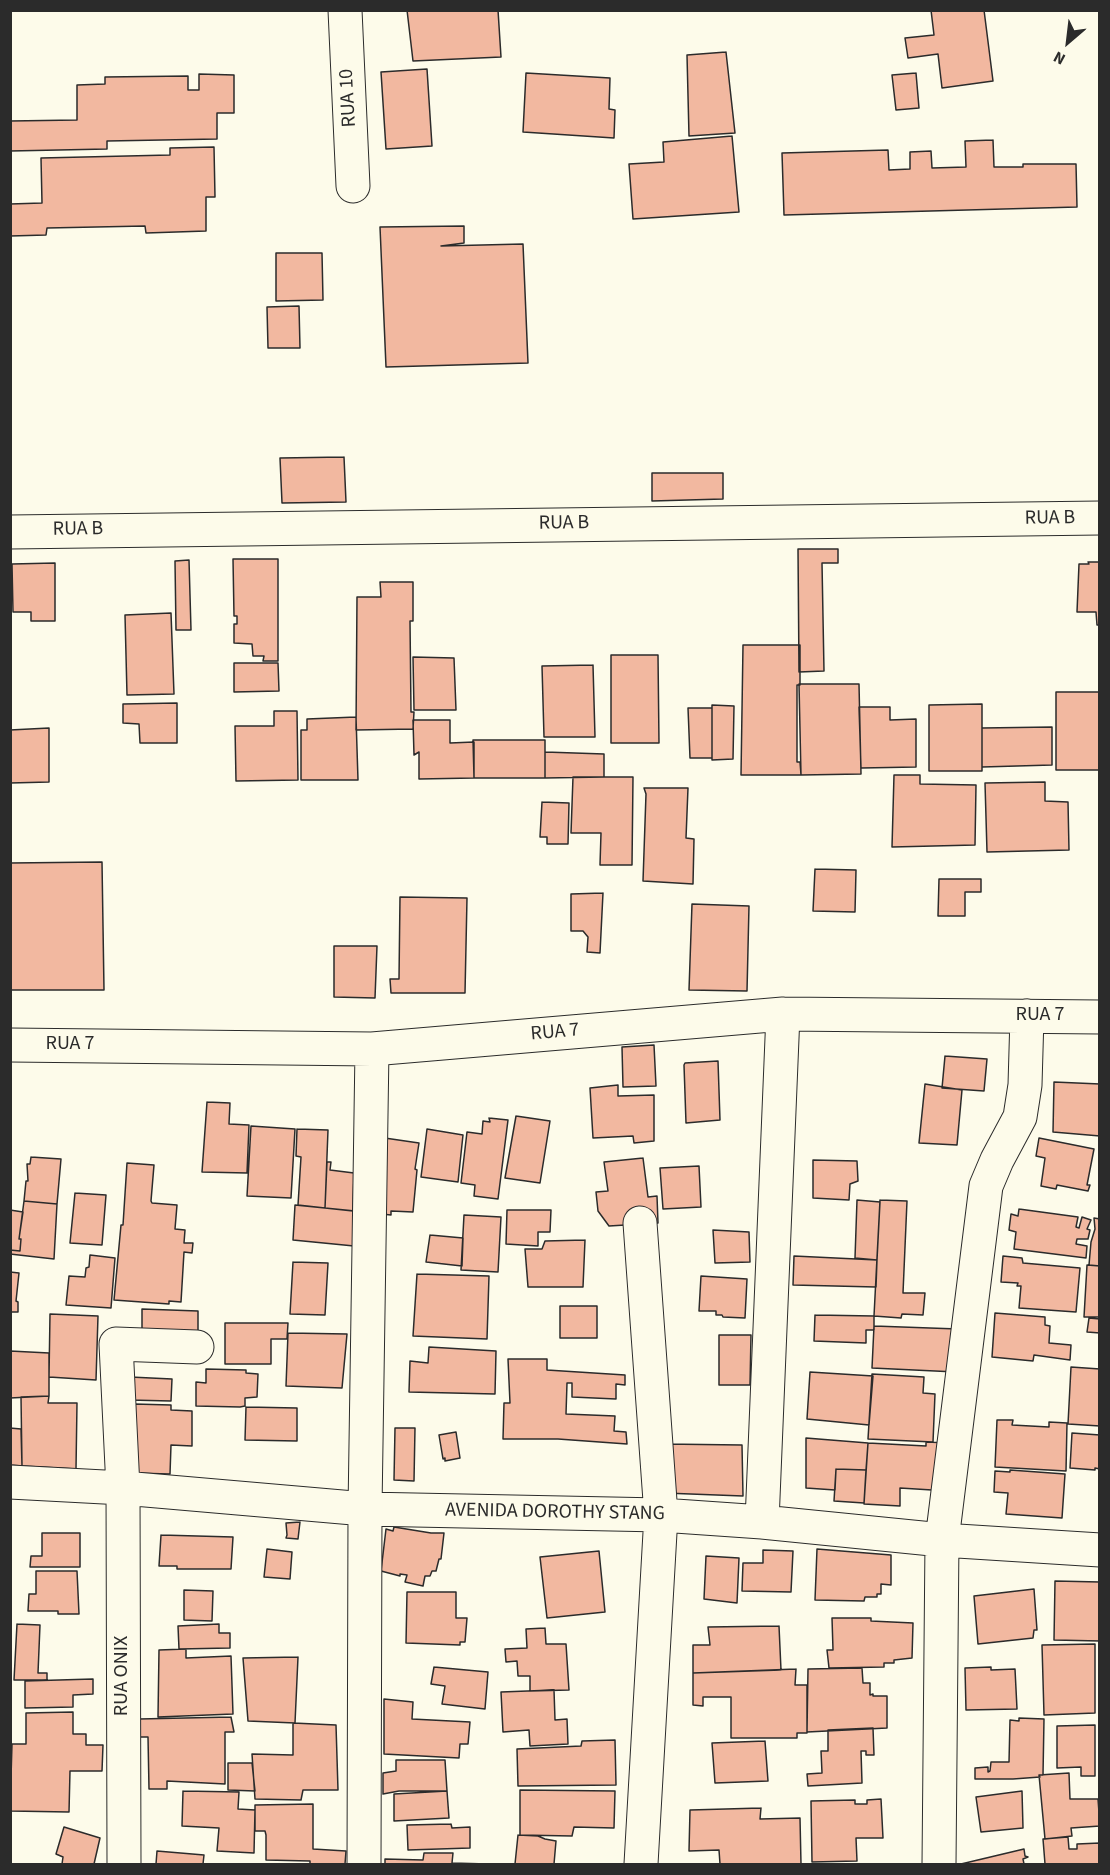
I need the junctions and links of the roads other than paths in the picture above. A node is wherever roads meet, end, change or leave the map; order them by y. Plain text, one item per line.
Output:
1 (345, 10) edge
2 (353, 186) dead end
3 (1100, 518) edge
4 (20, 531) edge
5 (783, 1014) junction
6 (1027, 1016) junction
7 (1100, 1017) edge
8 (10, 1045) edge
9 (372, 1049) junction
10 (640, 1223) dead end
11 (197, 1347) dead end
12 (10, 1482) edge
13 (123, 1488) junction
14 (365, 1509) junction
15 (661, 1515) junction
16 (762, 1522) junction
17 (942, 1540) junction
18 (1100, 1550) edge
19 (124, 1864) edge
20 (364, 1864) edge
21 (641, 1864) edge
22 (939, 1864) edge

1 - 2 street, RUA 10
3 - 4 street, RUA B
5 - 6 street, RUA 7
5 - 9 street, RUA 7
5 - 16 street
6 - 7 street, RUA 7
6 - 17 street
8 - 9 street, RUA 7
9 - 14 street
10 - 15 street
11 - 13 street, RUA ONIX
12 - 13 street, AVENIDA DOROTHY STANG
13 - 14 street, AVENIDA DOROTHY STANG
13 - 19 street, RUA ONIX
14 - 15 street, AVENIDA DOROTHY STANG
14 - 20 street
15 - 16 street, AVENIDA DOROTHY STANG
15 - 21 street
16 - 17 street, AVENIDA DOROTHY STANG
17 - 18 street, AVENIDA DOROTHY STANG
17 - 22 street

